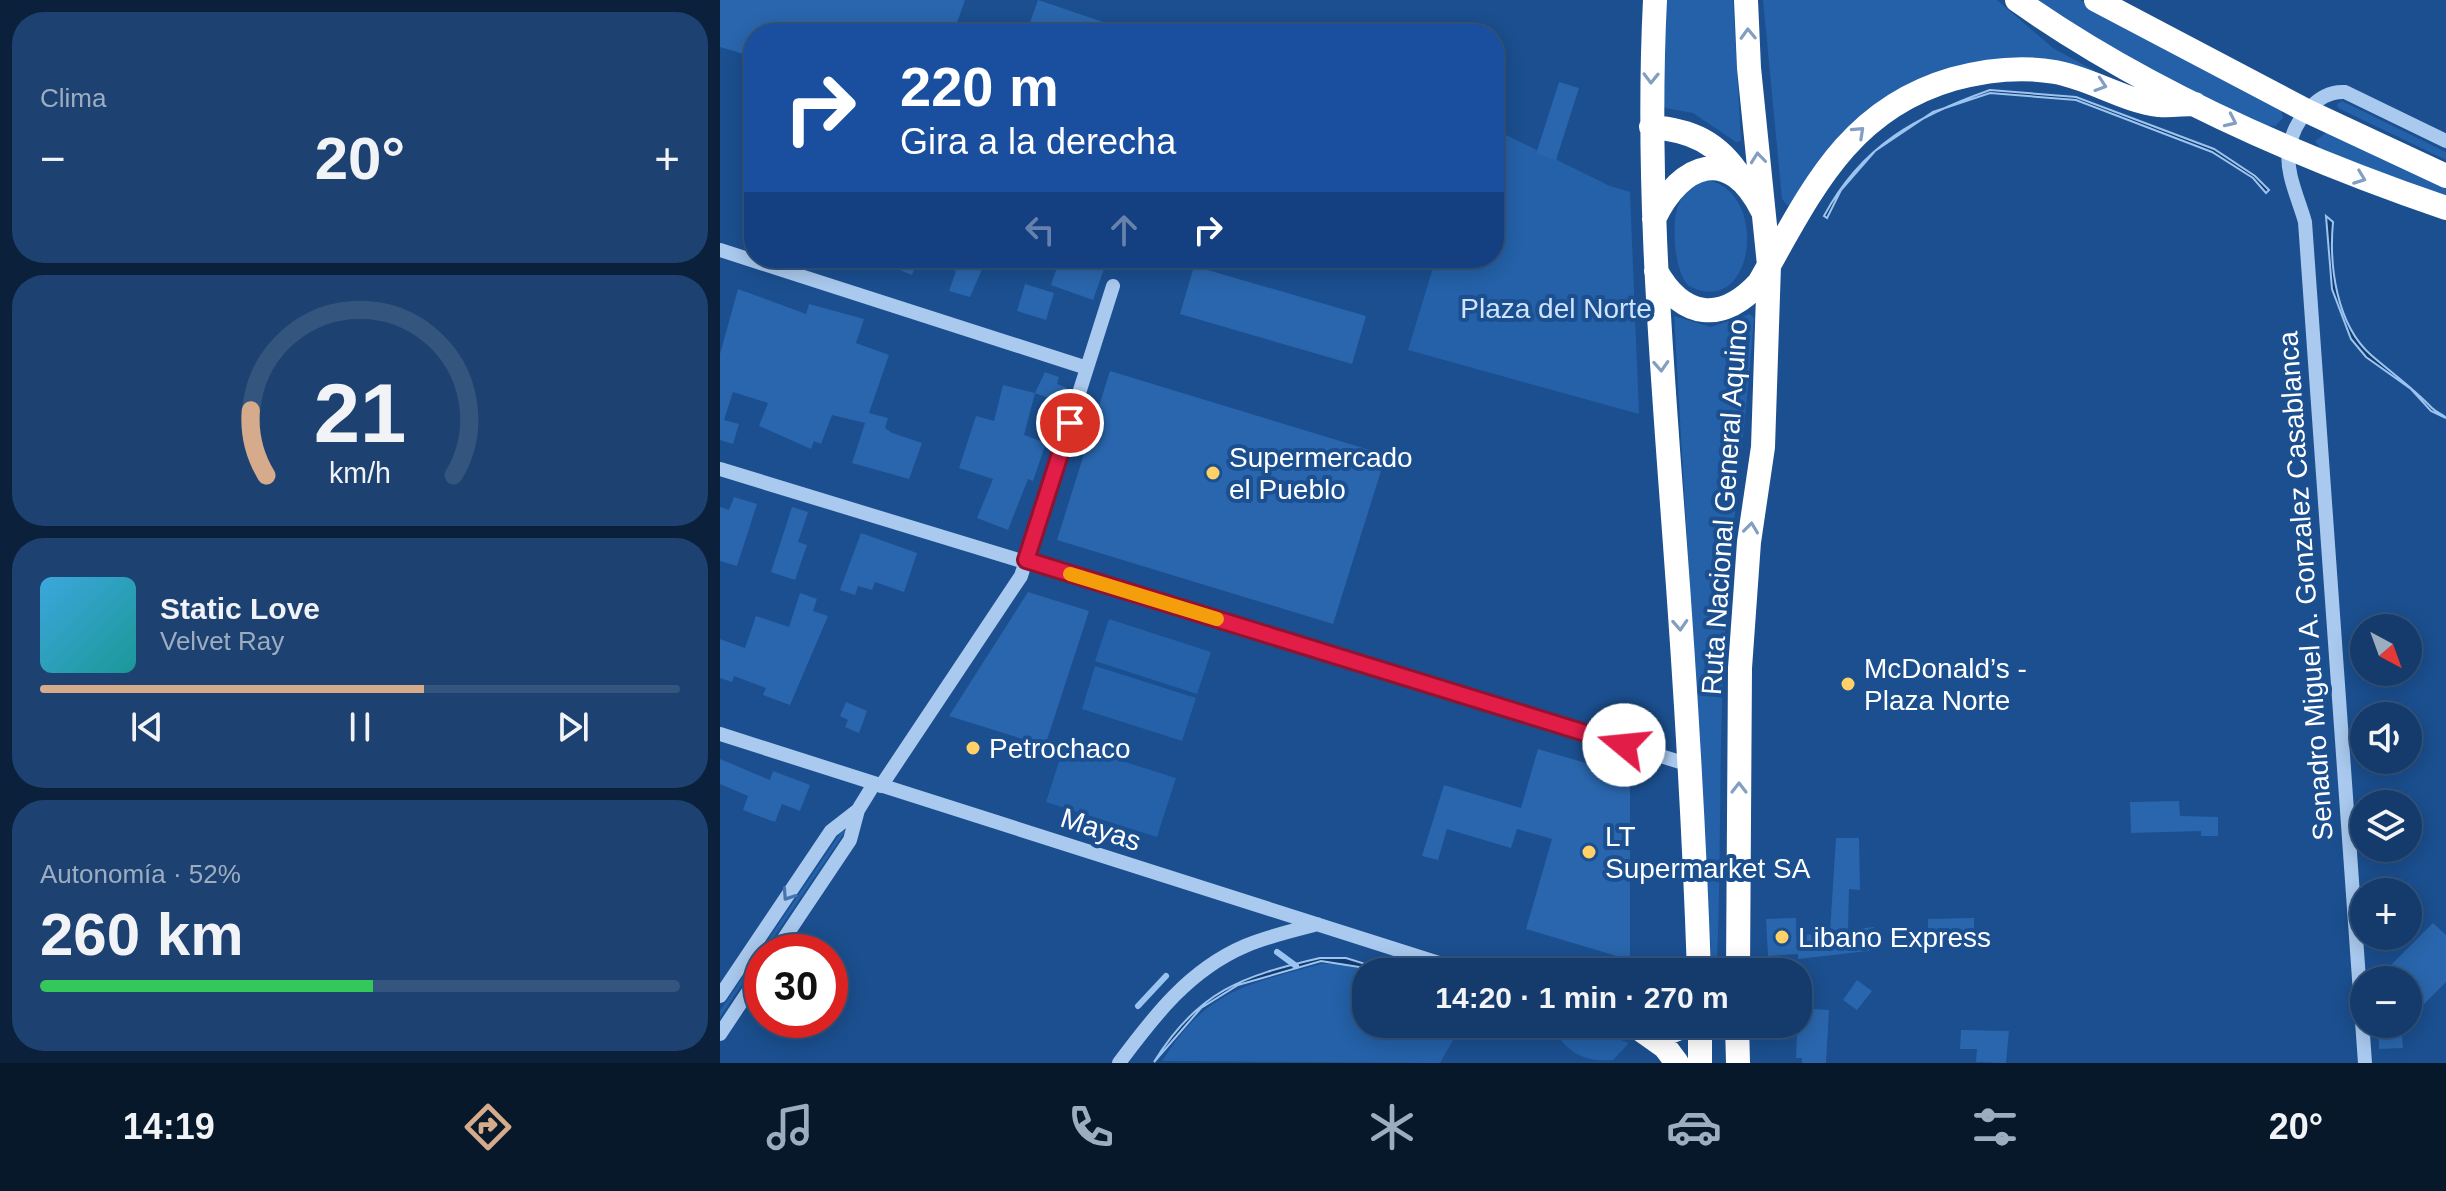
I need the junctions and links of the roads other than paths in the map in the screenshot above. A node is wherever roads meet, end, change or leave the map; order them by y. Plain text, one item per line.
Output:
1 (1655, 0) edge
2 (1746, 0) edge
3 (2017, 0) edge
4 (2096, 0) edge
5 (2195, 104) junction
6 (2307, 111) junction
7 (1651, 127) junction
8 (2446, 141) edge
9 (2289, 147) junction
10 (2446, 176) edge
11 (1745, 183) junction
12 (2446, 208) edge
13 (1764, 216) junction
14 (1653, 221) junction
15 (721, 253) edge
16 (744, 260) edge
17 (1769, 265) junction
18 (769, 268) edge
19 (1656, 271) junction
20 (1113, 286) dead end
21 (1087, 368) junction
22 (720, 469) edge
23 (1026, 560) junction
24 (720, 734) edge
25 (1690, 765) junction
26 (878, 785) junction
27 (858, 810) junction
28 (1739, 908) junction
29 (1317, 924) junction
30 (1698, 933) junction
31 (787, 934) edge
32 (1423, 958) edge
33 (1689, 958) edge
34 (1699, 958) edge
35 (1723, 958) edge
36 (1738, 958) edge
37 (720, 996) edge
38 (744, 998) edge
39 (720, 1034) edge
40 (1650, 1038) edge
41 (1700, 1038) edge
42 (1737, 1038) edge
43 (1119, 1063) edge
44 (1677, 1063) edge
45 (1700, 1063) edge
46 (1738, 1063) edge
47 (2365, 1063) edge

1 -> 7 highway, Ruta Nacional General Aquino
13 -> 2 highway, Ruta Nacional General Aquino
3 - 5 highway
4 - 6 highway
5 -> 9 highway
17 -> 5 highway
6 - 8 street
6 - 9 street
6 - 10 highway
7 - 11 highway
7 - 14 highway, Ruta Nacional General Aquino
9 -> 12 highway
9 - 47 street, Senadro Miguel A. Gonzalez Casablanca
11 - 13 highway
11 - 14 highway
13 - 17 highway, Ruta Nacional General Aquino
14 - 19 highway, Ruta Nacional General Aquino
15 - 16 street
17 - 19 highway
28 -> 17 highway, Ruta Nacional General Aquino
18 - 21 street
19 -> 25 highway, Ruta Nacional General Aquino
20 - 21 street
21 - 23 street
22 - 23 street
23 - 25 street
23 - 26 street
24 - 26 street, Mayas
25 - 30 highway, Ruta Nacional General Aquino
26 - 27 street
26 - 29 street, Mayas
27 - 31 street
27 -> 37 street
28 - 35 highway
28 - 36 highway, Ruta Nacional General Aquino
29 - 32 street, Mayas
29 - 43 street
30 - 33 street
30 - 34 highway, Ruta Nacional General Aquino
38 - 39 street
40 - 44 highway
41 - 45 highway
42 - 46 highway

